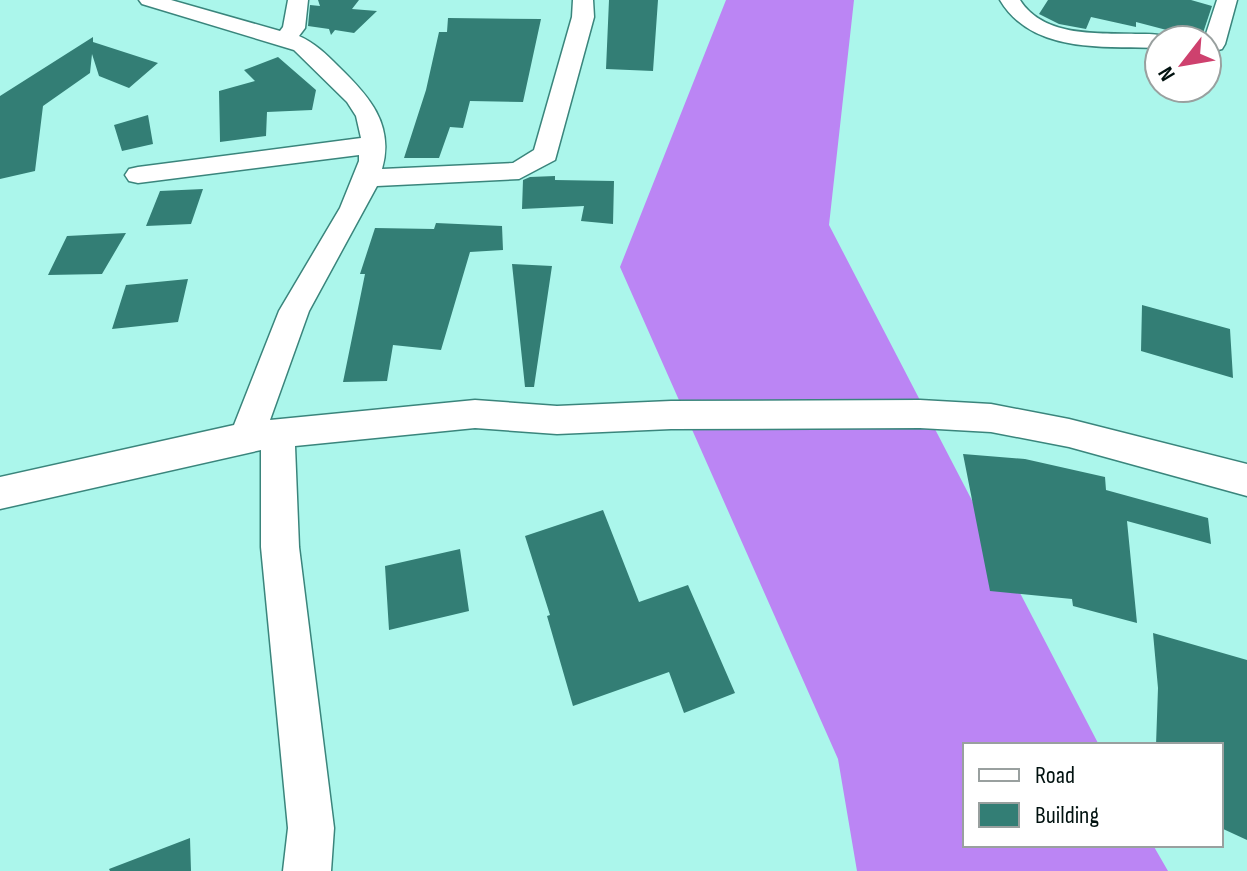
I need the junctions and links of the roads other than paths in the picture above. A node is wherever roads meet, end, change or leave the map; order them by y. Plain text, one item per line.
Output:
1 (149, 0) edge
2 (298, 0) edge
3 (583, 0) edge
4 (1010, 0) edge
5 (1227, 0) edge
6 (1220, 24) edge
7 (287, 36) junction
8 (1143, 40) edge
9 (372, 146) junction
10 (138, 175) dead end
11 (369, 178) junction
12 (262, 435) junction
13 (1247, 480) edge
14 (0, 493) edge
15 (307, 871) edge

1 - 7 street
2 - 7 street
3 - 11 street
4 - 8 street
5 - 6 street
7 - 9 street
9 - 10 street
9 - 11 street
11 - 12 street
12 - 13 street
12 - 14 street
12 - 15 street

